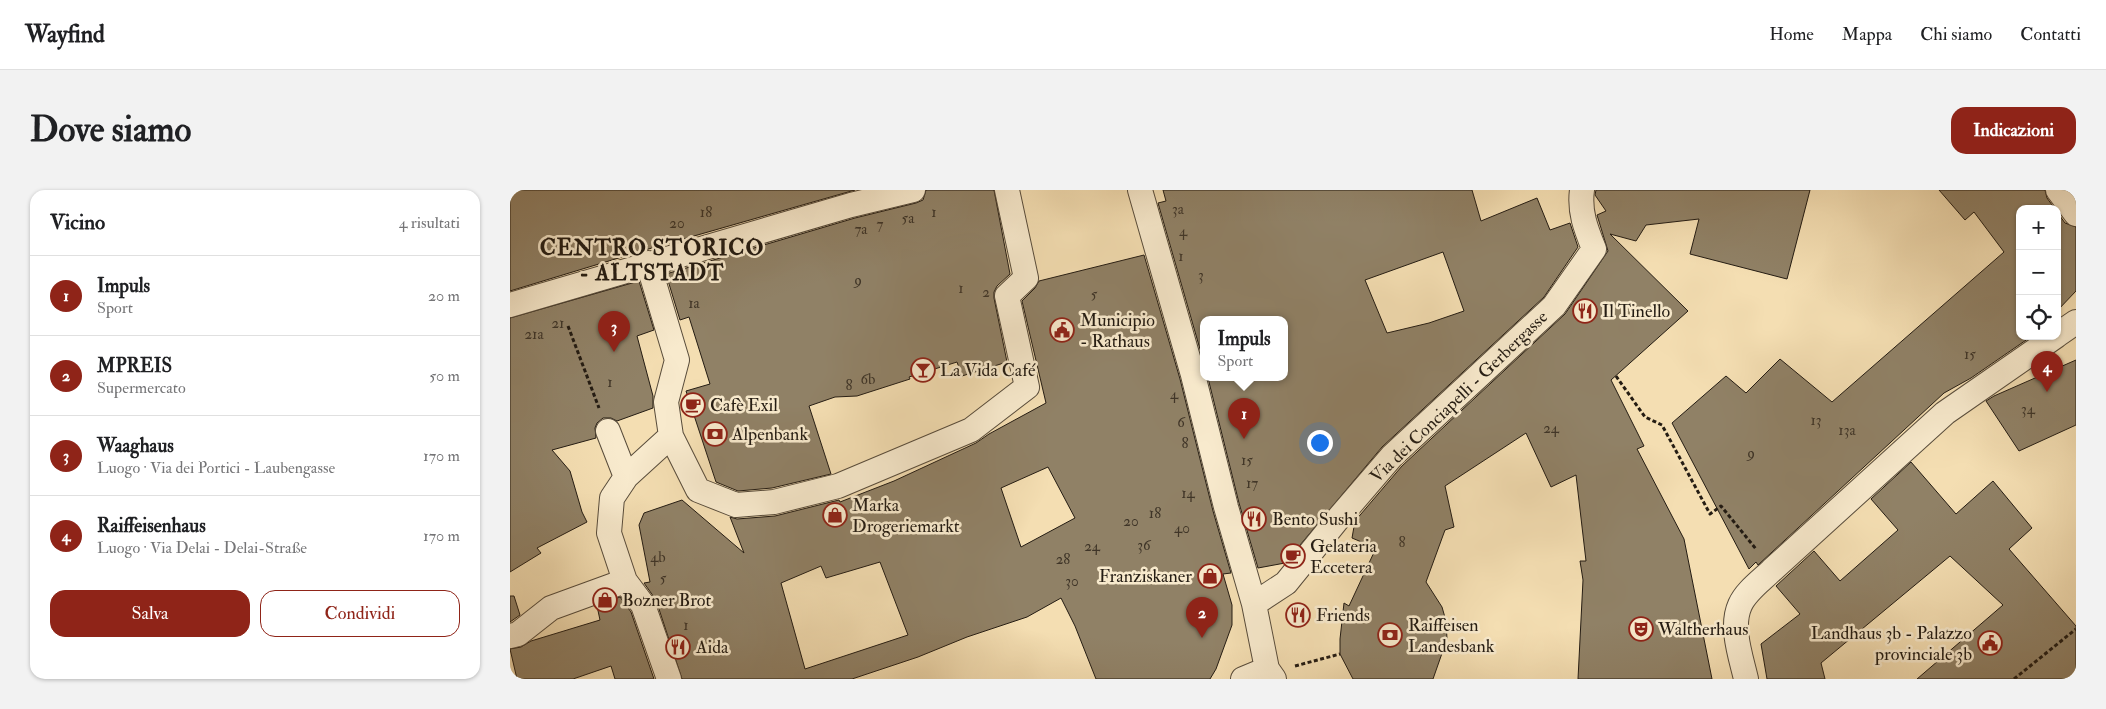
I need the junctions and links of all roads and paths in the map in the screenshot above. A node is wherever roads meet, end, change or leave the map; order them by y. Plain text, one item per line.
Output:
1 (912, 190) edge
2 (1006, 190) edge
3 (1140, 190) edge
4 (1582, 190) edge
5 (2058, 190) edge
6 (2076, 214) edge
7 (648, 263) junction
8 (510, 305) edge
9 (2076, 322) edge
10 (568, 326) dead end
11 (2061, 333) edge
12 (2051, 340) edge
13 (1616, 376) dead end
14 (608, 432) joint
15 (671, 436) junction
16 (626, 477) junction
17 (1772, 570) junction
18 (626, 581) junction
19 (1254, 604) junction
20 (2076, 630) edge
21 (510, 636) edge
22 (1340, 654) dead end
23 (1271, 674) edge
24 (670, 679) edge
25 (1243, 679) edge
26 (1746, 679) edge
27 (2014, 679) edge

1 - 7 street
2 - 15 street
3 - 19 street
4 - 19 street, Via dei Conciapelli - Gerbergasse
5 - 6 street
7 - 8 street
7 - 15 street
9 - 11 street
10 - 14 path
12 - 17 street
13 - 17 path
14 - 16 street
15 - 16 street
16 - 18 street
17 - 26 street
18 - 21 street
18 - 24 street
19 - 23 street
20 - 27 path
22 - 23 path
23 - 25 street

